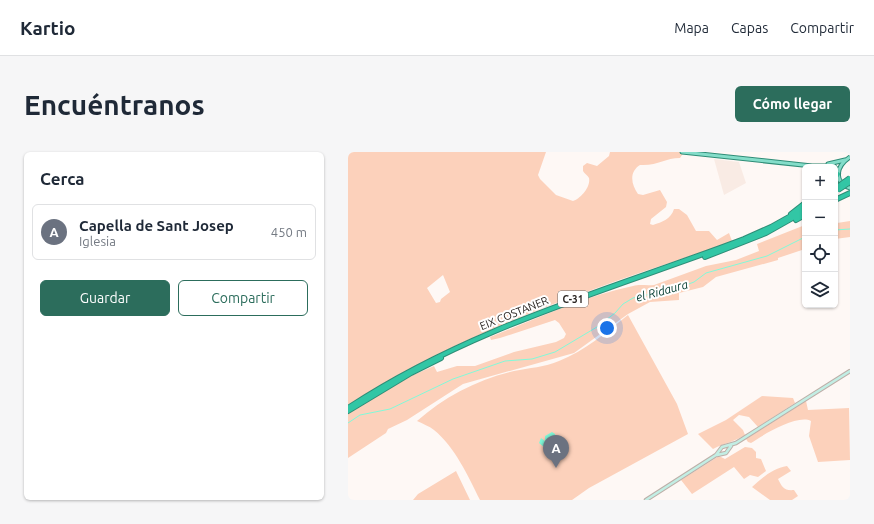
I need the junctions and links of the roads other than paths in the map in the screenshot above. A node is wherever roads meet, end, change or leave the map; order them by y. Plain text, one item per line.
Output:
1 (682, 152) edge
2 (849, 158) edge
3 (802, 164) edge
4 (826, 164) edge
5 (838, 172) joint
6 (850, 178) edge
7 (850, 182) edge
8 (838, 188) edge
9 (850, 188) edge
10 (838, 189) edge
11 (850, 193) edge
12 (838, 199) edge
13 (802, 205) edge
14 (802, 210) edge
15 (802, 213) edge
16 (802, 216) edge
17 (772, 228) junction
18 (850, 371) edge
19 (348, 408) edge
20 (348, 411) edge
21 (727, 449) junction
22 (722, 452) junction
23 (646, 500) edge

1 - 3 main road
2 - 4 main road
2 - 5 main road
5 - 9 main road
6 - 8 highway, bridge
7 - 10 highway, bridge
11 - 12 highway
13 - 17 highway
14 - 17 highway, EIX COSTANER / C-31
15 - 17 highway, EIX COSTANER / C-31
16 - 17 highway
17 - 19 highway, EIX COSTANER / C-31
17 - 20 highway, EIX COSTANER / C-31
18 - 21 street
21 - 22 street
21 - 22 street
22 - 23 street

